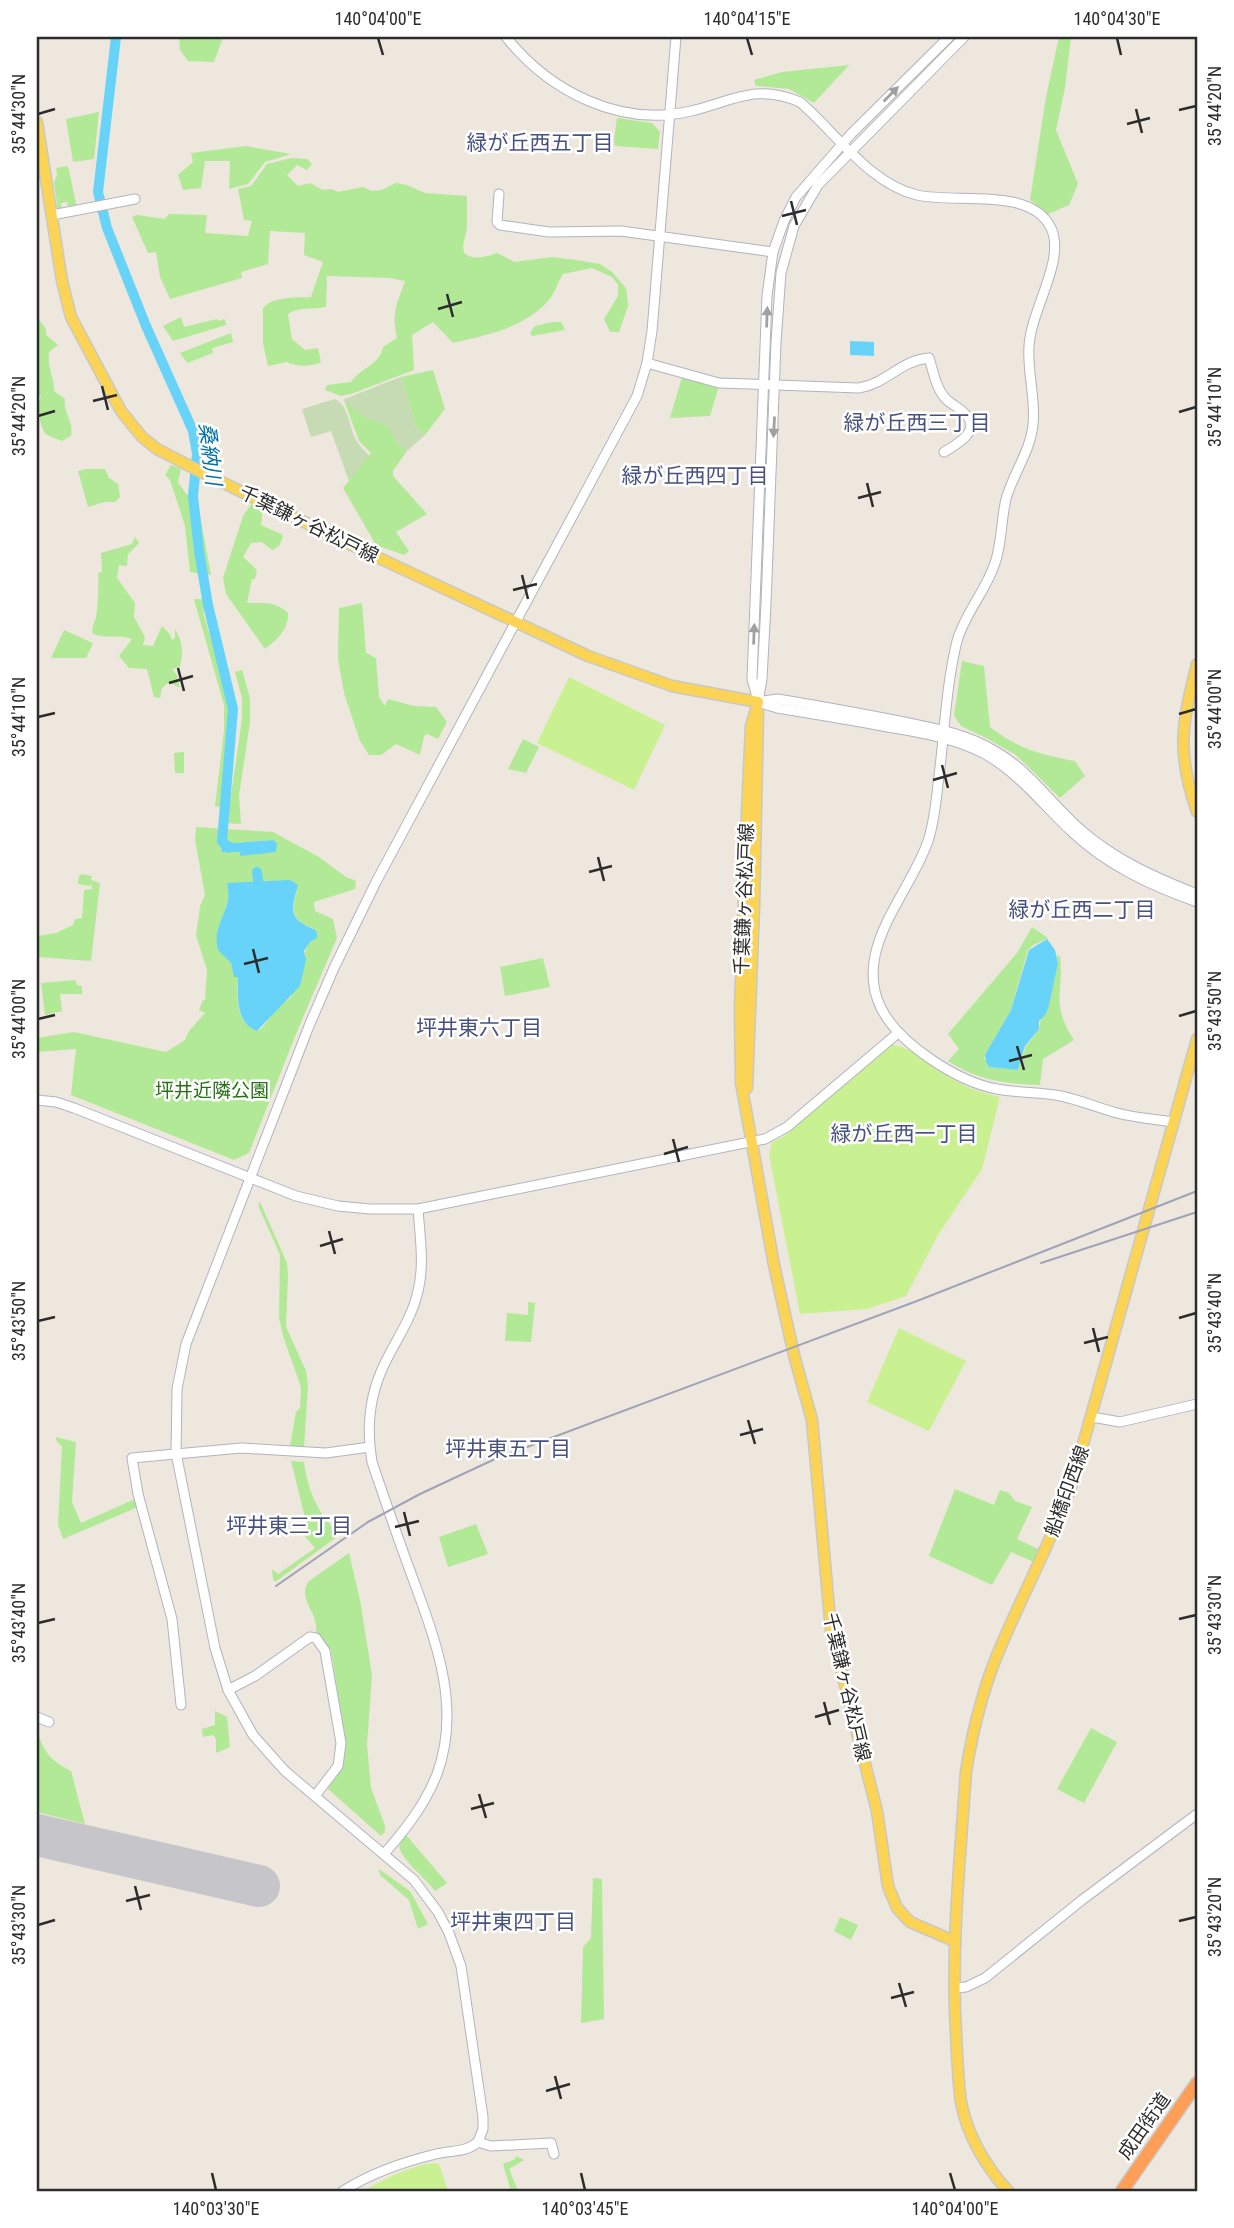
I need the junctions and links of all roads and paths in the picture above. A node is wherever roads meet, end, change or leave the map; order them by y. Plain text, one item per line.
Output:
1 (506, 37) edge
2 (676, 37) edge
3 (949, 37) edge
4 (964, 37) edge
5 (670, 114) junction
6 (37, 122) edge
7 (844, 143) junction
8 (851, 150) junction
9 (499, 194) dead end
10 (135, 199) dead end
11 (52, 215) junction
12 (660, 236) junction
13 (773, 252) junction
14 (647, 363) junction
15 (770, 386) junction
16 (944, 452) dead end
17 (516, 622) junction
18 (1197, 664) edge
19 (758, 702) junction
20 (945, 734) junction
21 (1197, 812) edge
22 (1197, 894) edge
23 (1197, 902) edge
24 (898, 1032) junction
25 (1197, 1039) edge
26 (37, 1100) edge
27 (1174, 1122) junction
28 (751, 1143) junction
29 (250, 1177) junction
30 (418, 1209) junction
31 (1197, 1404) edge
32 (1092, 1417) junction
33 (369, 1447) junction
34 (176, 1453) junction
35 (228, 1690) junction
36 (181, 1705) dead end
37 (37, 1717) edge
38 (49, 1722) dead end
39 (315, 1796) junction
40 (1197, 1814) edge
41 (384, 1854) junction
42 (954, 1941) junction
43 (955, 1988) junction
44 (1197, 2083) edge
45 (478, 2142) junction
46 (554, 2154) dead end
47 (343, 2191) edge
48 (1008, 2191) edge
49 (1122, 2191) edge

1 - 5 street
2 - 5 street
7 -> 3 street
4 - 8 street
5 - 7 street
5 - 12 street
6 - 11 main road, 千葉鎌ヶ谷松戸線
7 - 8 street
7 - 13 street
8 - 15 street
8 - 20 street
9 - 12 street
10 - 11 street
11 - 17 main road, 千葉鎌ヶ谷松戸線
12 - 13 street
12 - 14 street
15 -> 13 street
14 - 15 street
14 - 17 street
15 - 16 street
15 - 19 street
17 - 19 main road, 千葉鎌ヶ谷松戸線
17 - 29 street
18 - 21 main road
19 - 20 street
19 - 28 main road, 千葉鎌ヶ谷松戸線
20 - 22 street
20 - 23 street
20 - 24 street
24 - 27 street
24 - 28 street
25 - 27 main road, 船橋印西線
26 - 29 street
27 - 32 main road, 船橋印西線
28 - 30 street
28 - 42 main road, 千葉鎌ヶ谷松戸線
29 - 30 street
29 - 34 street
30 - 33 street
31 - 32 street
32 - 42 main road, 船橋印西線
33 - 34 street
33 - 41 street
34 - 35 street
34 - 36 street
35 - 39 street
35 - 39 street
37 - 38 street
39 - 41 street
40 - 43 street
41 - 45 street
42 - 43 main road
43 - 48 main road
44 - 49 highway, 成田街道
45 - 46 street
45 - 47 street

